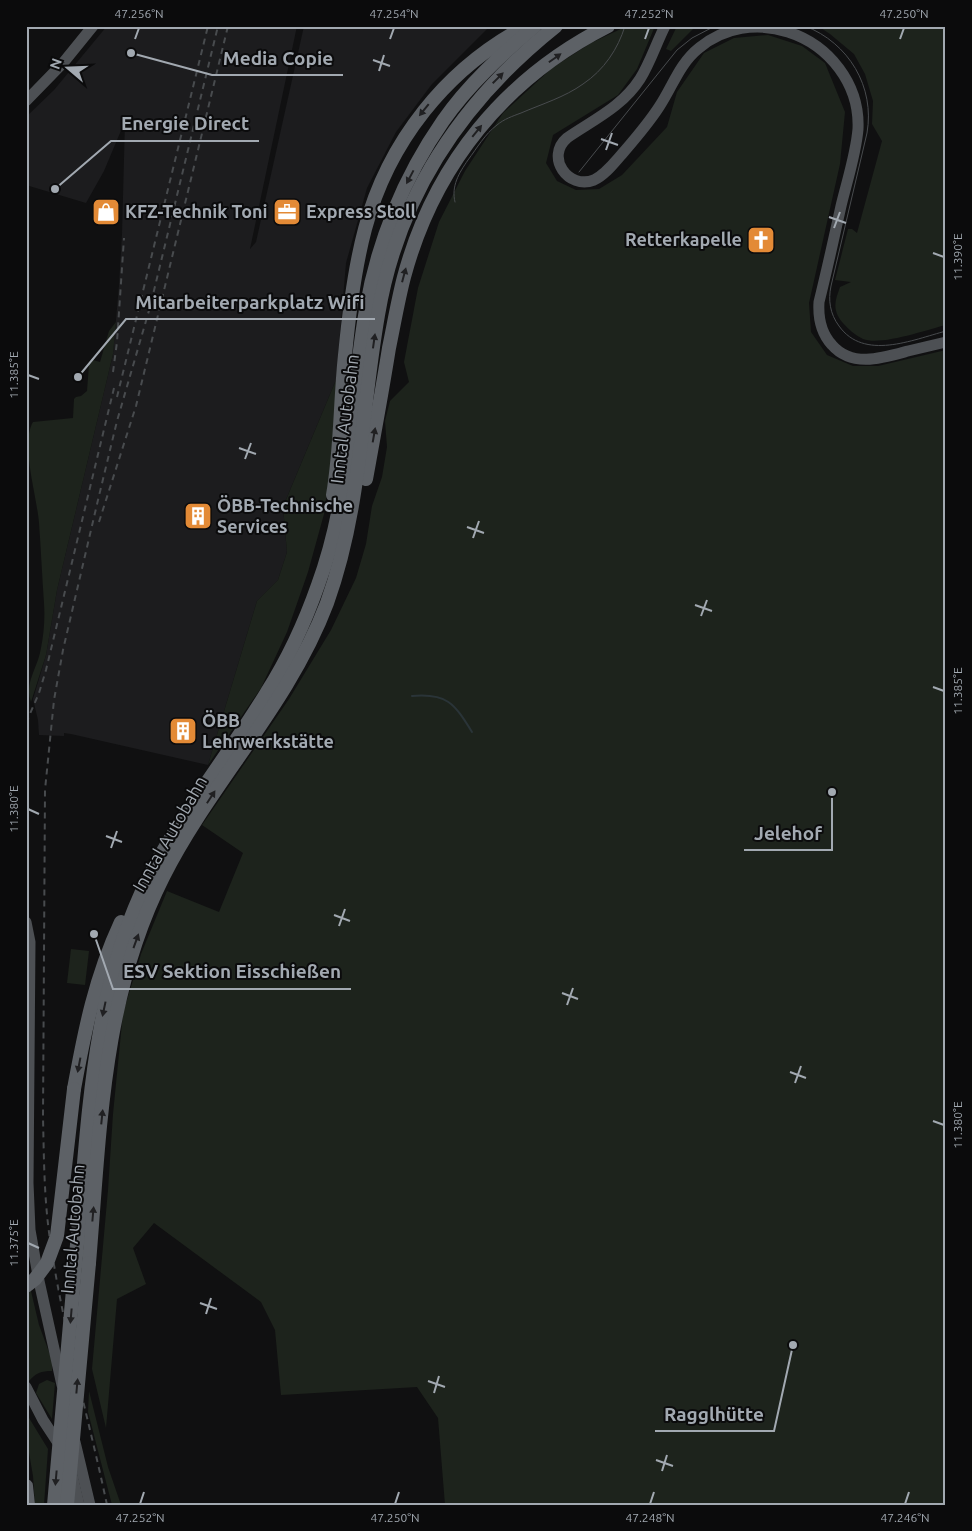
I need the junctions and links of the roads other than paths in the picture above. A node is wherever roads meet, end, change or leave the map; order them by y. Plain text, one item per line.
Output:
1 (93, 26) edge
2 (525, 26) edge
3 (535, 26) edge
4 (556, 26) edge
5 (608, 26) edge
6 (664, 28) edge
7 (26, 101) edge
8 (449, 124) junction
9 (946, 342) edge
10 (344, 439) junction
11 (230, 770) junction
12 (140, 896) junction
13 (26, 922) edge
14 (32, 1283) edge
15 (26, 1388) edge
16 (26, 1486) edge
17 (28, 1505) edge
18 (54, 1505) edge
19 (67, 1505) edge
20 (79, 1505) edge
21 (90, 1505) edge

1 - 7 main road
2 -> 10 highway
3 - 8 highway, Inntal Autobahn
8 -> 4 highway, Inntal Autobahn
11 -> 5 highway
6 - 9 main road
8 -> 10 highway, Inntal Autobahn
11 -> 8 highway, Inntal Autobahn
10 - 12 highway, Inntal Autobahn
19 -> 11 highway, Inntal Autobahn, bridge
12 -> 14 highway, bridge
12 -> 18 highway, Inntal Autobahn, bridge
13 - 14 main road
14 - 21 main road
15 - 20 main road
16 - 17 highway

